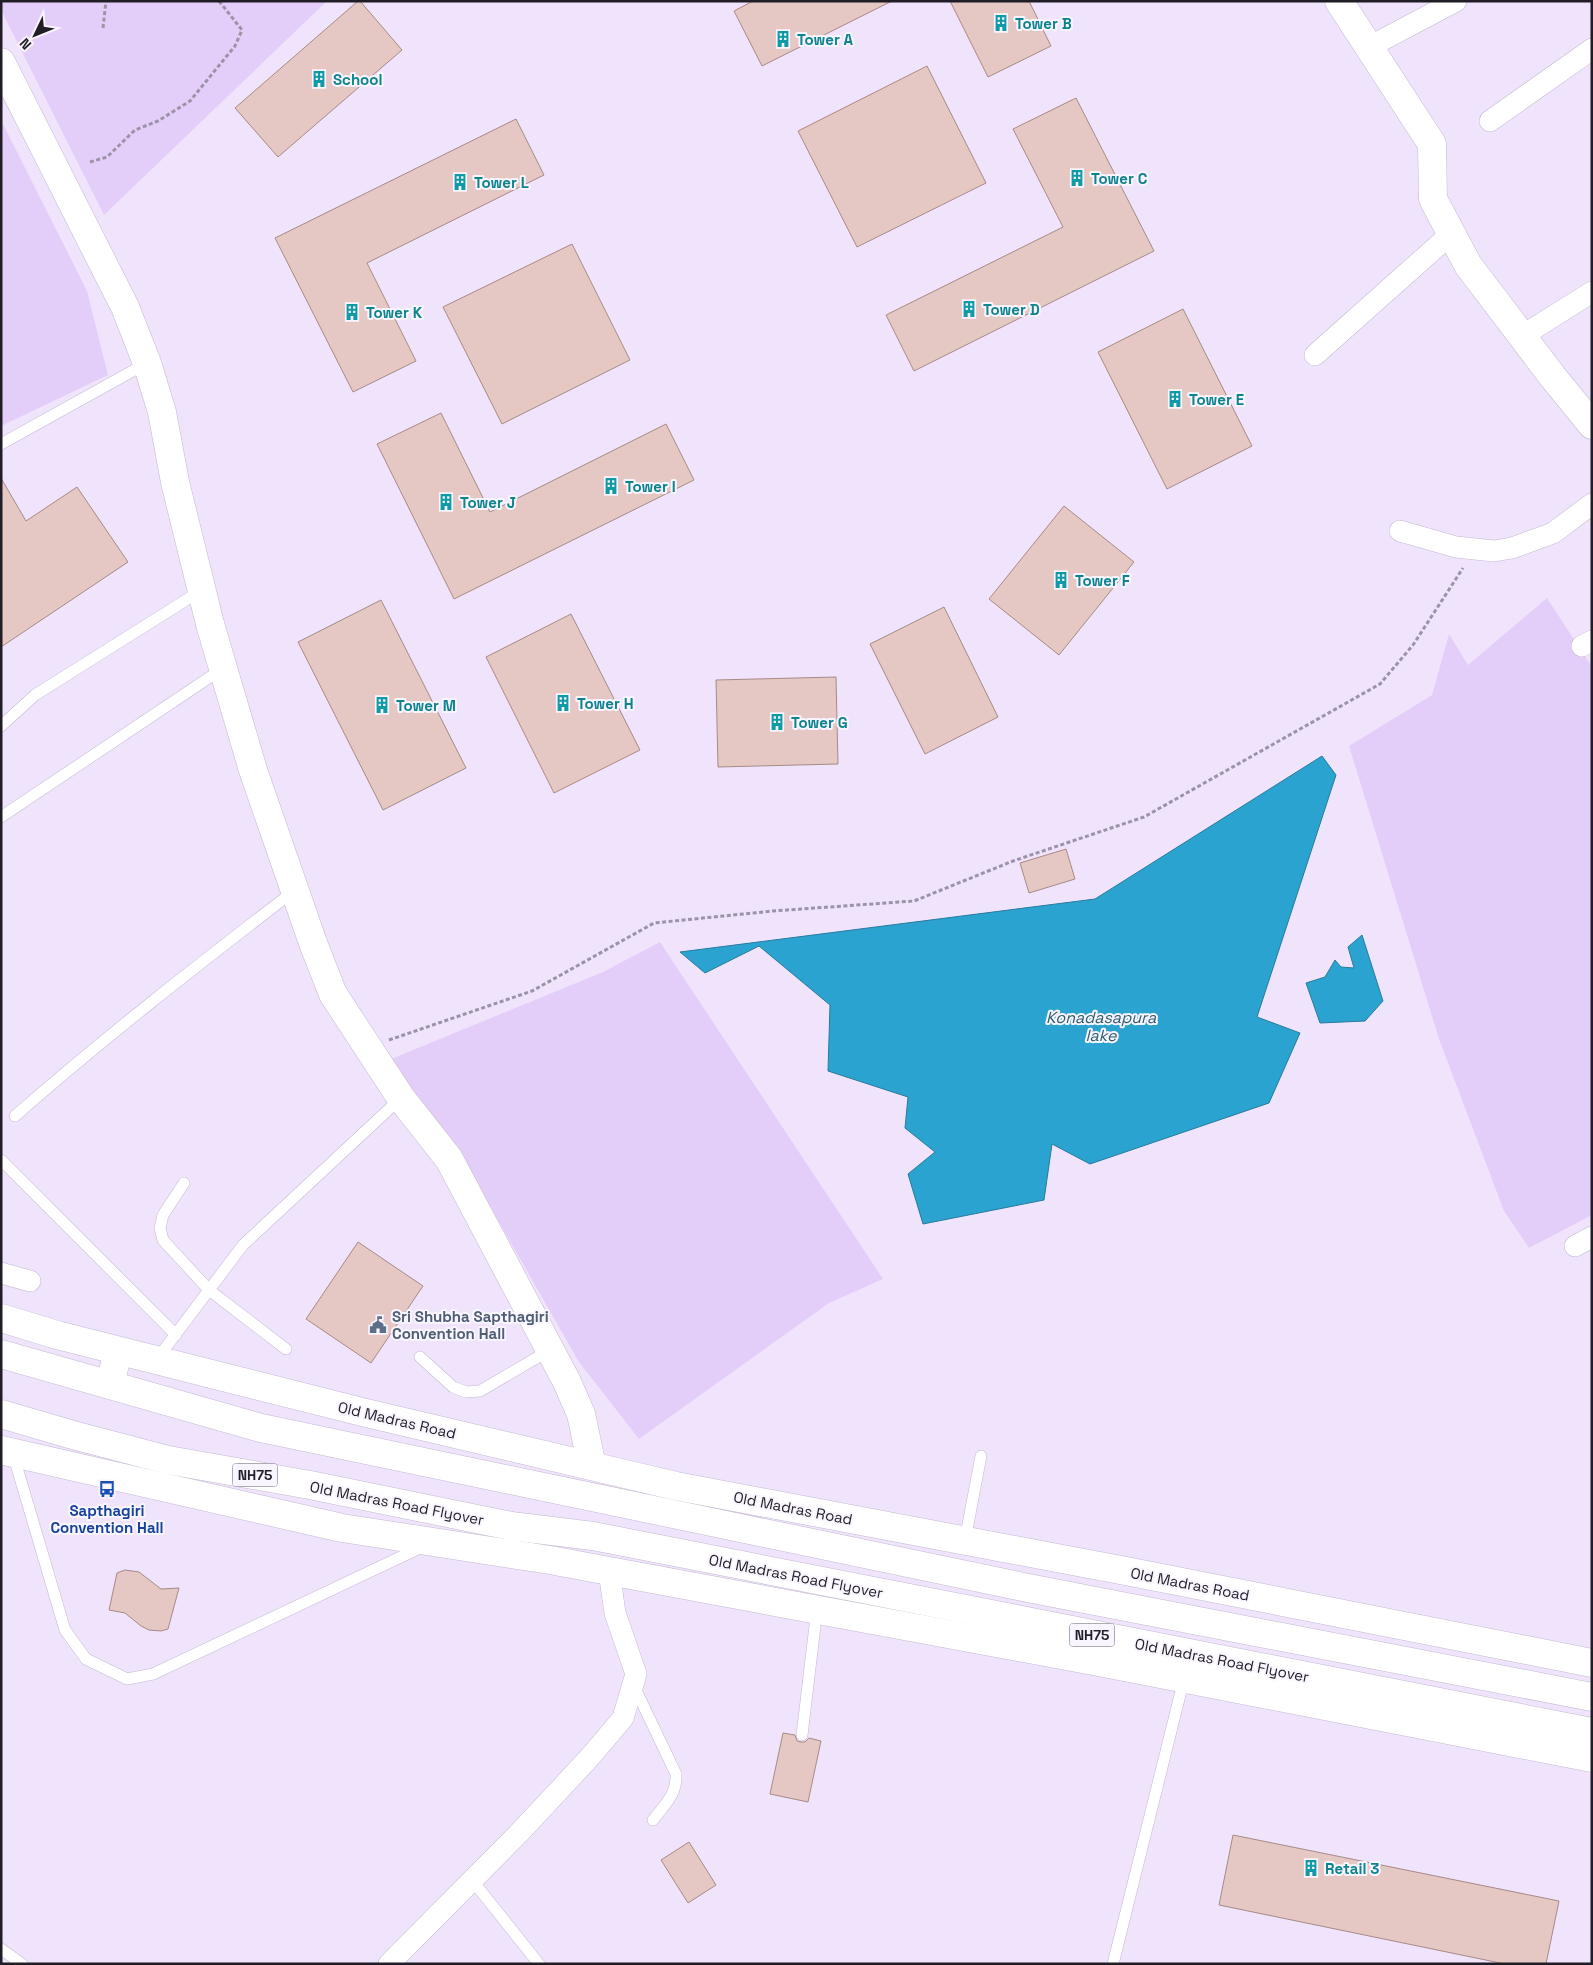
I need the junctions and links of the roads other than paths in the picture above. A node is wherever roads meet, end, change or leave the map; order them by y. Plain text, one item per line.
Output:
1 (1339, 1) edge
2 (1456, 1) edge
3 (1369, 47) junction
4 (1592, 48) edge
5 (1, 62) edge
6 (1490, 121) dead end
7 (1452, 233) junction
8 (1592, 292) edge
9 (1522, 336) junction
10 (1315, 355) dead end
11 (147, 363) junction
12 (1587, 409) edge
13 (1, 444) edge
14 (1592, 504) edge
15 (1400, 531) dead end
16 (202, 590) junction
17 (223, 668) junction
18 (1, 726) edge
19 (1, 817) edge
20 (294, 891) junction
21 (401, 1098) junction
22 (15, 1116) dead end
23 (1, 1160) edge
24 (184, 1183) dead end
25 (1, 1273) edge
26 (30, 1282) dead end
27 (209, 1290) junction
28 (1, 1318) edge
29 (176, 1335) junction
30 (286, 1349) dead end
31 (550, 1350) junction
32 (118, 1351) junction
33 (1, 1354) edge
34 (420, 1357) dead end
35 (156, 1361) junction
36 (110, 1385) junction
37 (1, 1414) edge
38 (7, 1451) edge
39 (981, 1456) dead end
40 (592, 1466) junction
41 (965, 1540) junction
42 (433, 1542) junction
43 (610, 1571) junction
44 (817, 1609) junction
45 (1592, 1662) edge
46 (1184, 1679) junction
47 (633, 1685) junction
48 (1592, 1697) edge
49 (1592, 1732) edge
50 (802, 1735) dead end
51 (1592, 1758) edge
52 (653, 1820) dead end
53 (472, 1880) junction
54 (1, 1949) edge
55 (22, 1964) edge
56 (389, 1964) edge
57 (539, 1964) edge
58 (1113, 1964) edge

1 - 3 main road
2 - 3 street
3 - 7 main road
4 - 6 street
5 - 11 main road
7 - 9 main road
7 - 10 street
8 - 9 street
9 - 12 main road
11 - 13 lane
11 - 16 main road
14 - 15 street
16 - 17 main road
16 - 18 lane
17 - 19 lane
17 - 20 main road
20 - 21 main road
20 - 22 lane
21 - 27 lane
21 - 31 main road
23 - 29 lane
24 - 27 lane
25 - 26 street
27 - 29 lane
27 - 30 lane
28 - 32 main road, Old Madras Road
29 - 35 lane
31 - 34 lane
31 - 40 main road
32 - 35 main road, Old Madras Road
32 - 36 main road
33 - 36 main road, NH75
35 - 40 main road, Old Madras Road
36 - 48 main road, NH75
37 - 49 main road, Old Madras Road Flyover / NH75
38 - 42 main road
38 - 42 lane
39 - 41 lane
40 - 41 main road, Old Madras Road
41 - 45 main road, Old Madras Road
42 - 43 main road
43 - 44 main road
43 - 47 street
44 - 46 main road
44 - 50 lane
46 - 51 main road
46 - 58 lane
47 - 52 lane
47 - 53 street
53 - 56 street
53 - 57 lane
54 - 55 lane

